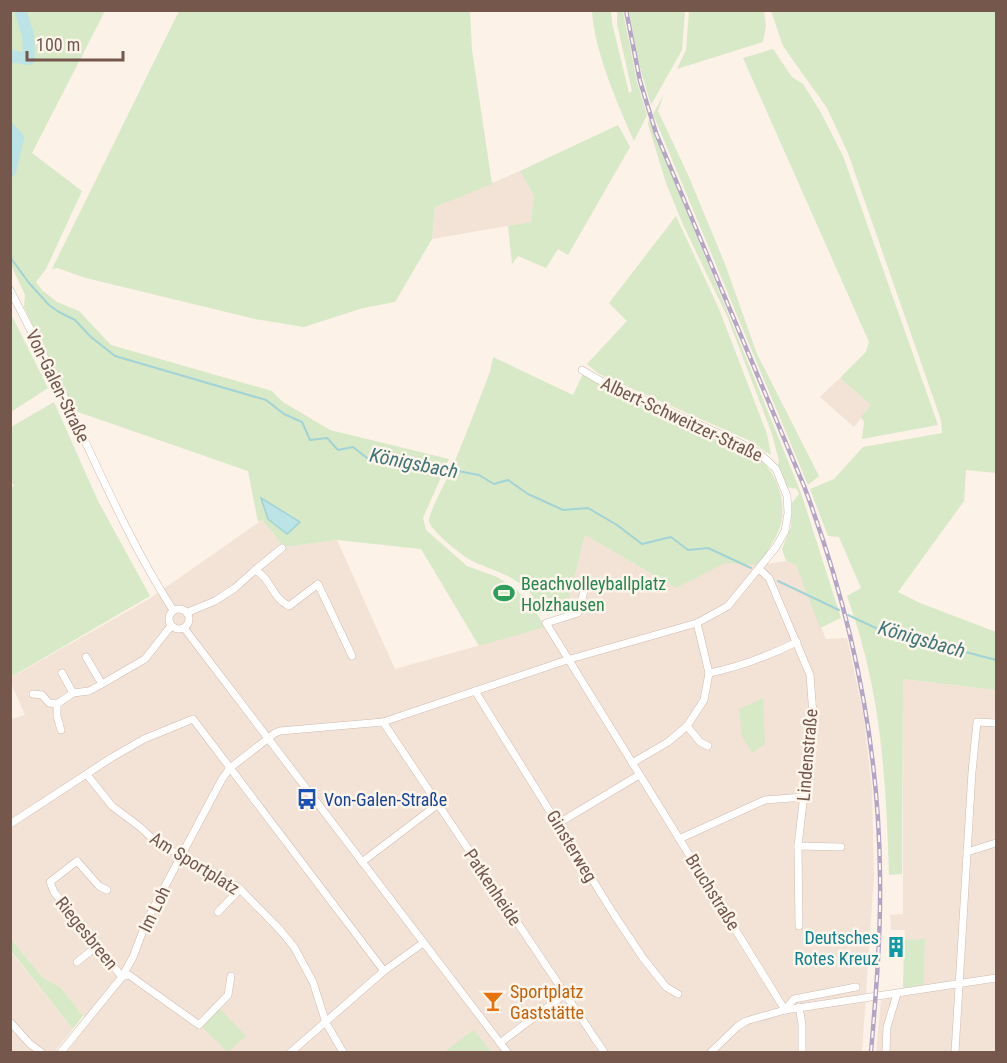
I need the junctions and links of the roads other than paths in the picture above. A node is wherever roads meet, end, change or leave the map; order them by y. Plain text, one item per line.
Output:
1 (10, 290) edge
2 (582, 369) dead end
3 (282, 548) dead end
4 (759, 569) junction
5 (255, 570) junction
6 (586, 584) dead end
7 (173, 610) junction
8 (188, 612) junction
9 (697, 623) junction
10 (171, 626) junction
11 (184, 628) junction
12 (797, 642) junction
13 (352, 656) dead end
14 (86, 657) dead end
15 (567, 660) junction
16 (62, 673) dead end
17 (709, 673) junction
18 (102, 684) junction
19 (475, 691) junction
20 (74, 693) junction
21 (33, 694) dead end
22 (57, 704) junction
23 (383, 722) junction
24 (996, 723) edge
25 (687, 726) junction
26 (61, 730) dead end
27 (268, 738) junction
28 (708, 746) dead end
29 (632, 763) junction
30 (230, 768) junction
31 (639, 775) junction
32 (88, 776) junction
33 (804, 797) junction
34 (437, 805) junction
35 (559, 823) junction
36 (10, 824) edge
37 (679, 839) junction
38 (996, 843) edge
39 (798, 846) junction
40 (841, 848) dead end
41 (967, 852) junction
42 (181, 855) junction
43 (362, 862) junction
44 (240, 889) junction
45 (107, 890) dead end
46 (218, 912) dead end
47 (799, 926) dead end
48 (423, 943) junction
49 (97, 946) junction
50 (77, 962) dead end
51 (384, 971) junction
52 (231, 976) dead end
53 (122, 977) junction
54 (996, 978) edge
55 (958, 985) junction
56 (856, 987) dead end
57 (678, 993) dead end
58 (565, 994) junction
59 (897, 994) junction
60 (799, 1006) junction
61 (785, 1010) junction
62 (10, 1022) edge
63 (326, 1023) junction
64 (500, 1043) junction
65 (41, 1053) edge
66 (61, 1053) edge
67 (291, 1053) edge
68 (344, 1053) edge
69 (507, 1053) edge
70 (604, 1053) edge
71 (711, 1053) edge
72 (802, 1053) edge
73 (886, 1053) edge
74 (955, 1053) edge

1 - 7 street, Von-Galen-Straße
2 - 4 street, Albert-Schweitzer-Straße
3 - 5 street
4 - 9 street, Albert-Schweitzer-Straße
4 - 12 street, Lindenstraße
5 - 8 street
5 - 13 street
6 - 15 street
7 - 8 street
7 - 10 street
8 - 11 street
9 - 15 street, Albert-Schweitzer-Straße
9 - 17 street
10 - 11 street
10 - 18 street
11 - 27 street
12 - 17 street
12 - 33 street, Lindenstraße
14 - 18 street
15 - 19 street, Albert-Schweitzer-Straße
15 - 29 street, Bruchstraße
16 - 20 street
17 - 25 street
18 - 20 street
19 - 23 street, Albert-Schweitzer-Straße
19 - 35 street, Ginsterweg
20 - 22 street
21 - 22 street
22 - 26 street
23 - 27 street, Albert-Schweitzer-Straße
23 - 34 street, Patkenheide
24 - 41 street
25 - 28 street
25 - 29 street
27 - 30 street, Im Loh
27 - 43 street
29 - 31 street, Bruchstraße
30 - 32 street
30 - 42 street, Im Loh
30 - 51 street
31 - 35 street
31 - 37 street, Bruchstraße
32 - 36 street
32 - 42 street, Am Sportplatz
33 - 37 street
33 - 39 street, Lindenstraße
34 - 43 street
34 - 58 street, Patkenheide
35 - 57 street, Ginsterweg
37 - 61 street, Bruchstraße
38 - 41 street
39 - 40 street
39 - 47 street, Lindenstraße
41 - 55 street
42 - 44 street, Am Sportplatz
42 - 53 street, Im Loh
43 - 48 street
44 - 46 street
44 - 63 street, Am Sportplatz
45 - 49 street, Riegesbreen
48 - 51 street
48 - 64 street
49 - 50 street
49 - 53 street, Riegesbreen
51 - 63 street
52 - 53 street, Riegesbreen
53 - 66 street, Im Loh
54 - 55 street
55 - 59 street
55 - 74 street
56 - 61 street
58 - 64 street
58 - 70 street, Patkenheide
59 - 60 street
59 - 73 street
60 - 61 street
60 - 72 street
61 - 71 street
62 - 65 street
63 - 67 street
63 - 68 street, Am Sportplatz
64 - 69 street

